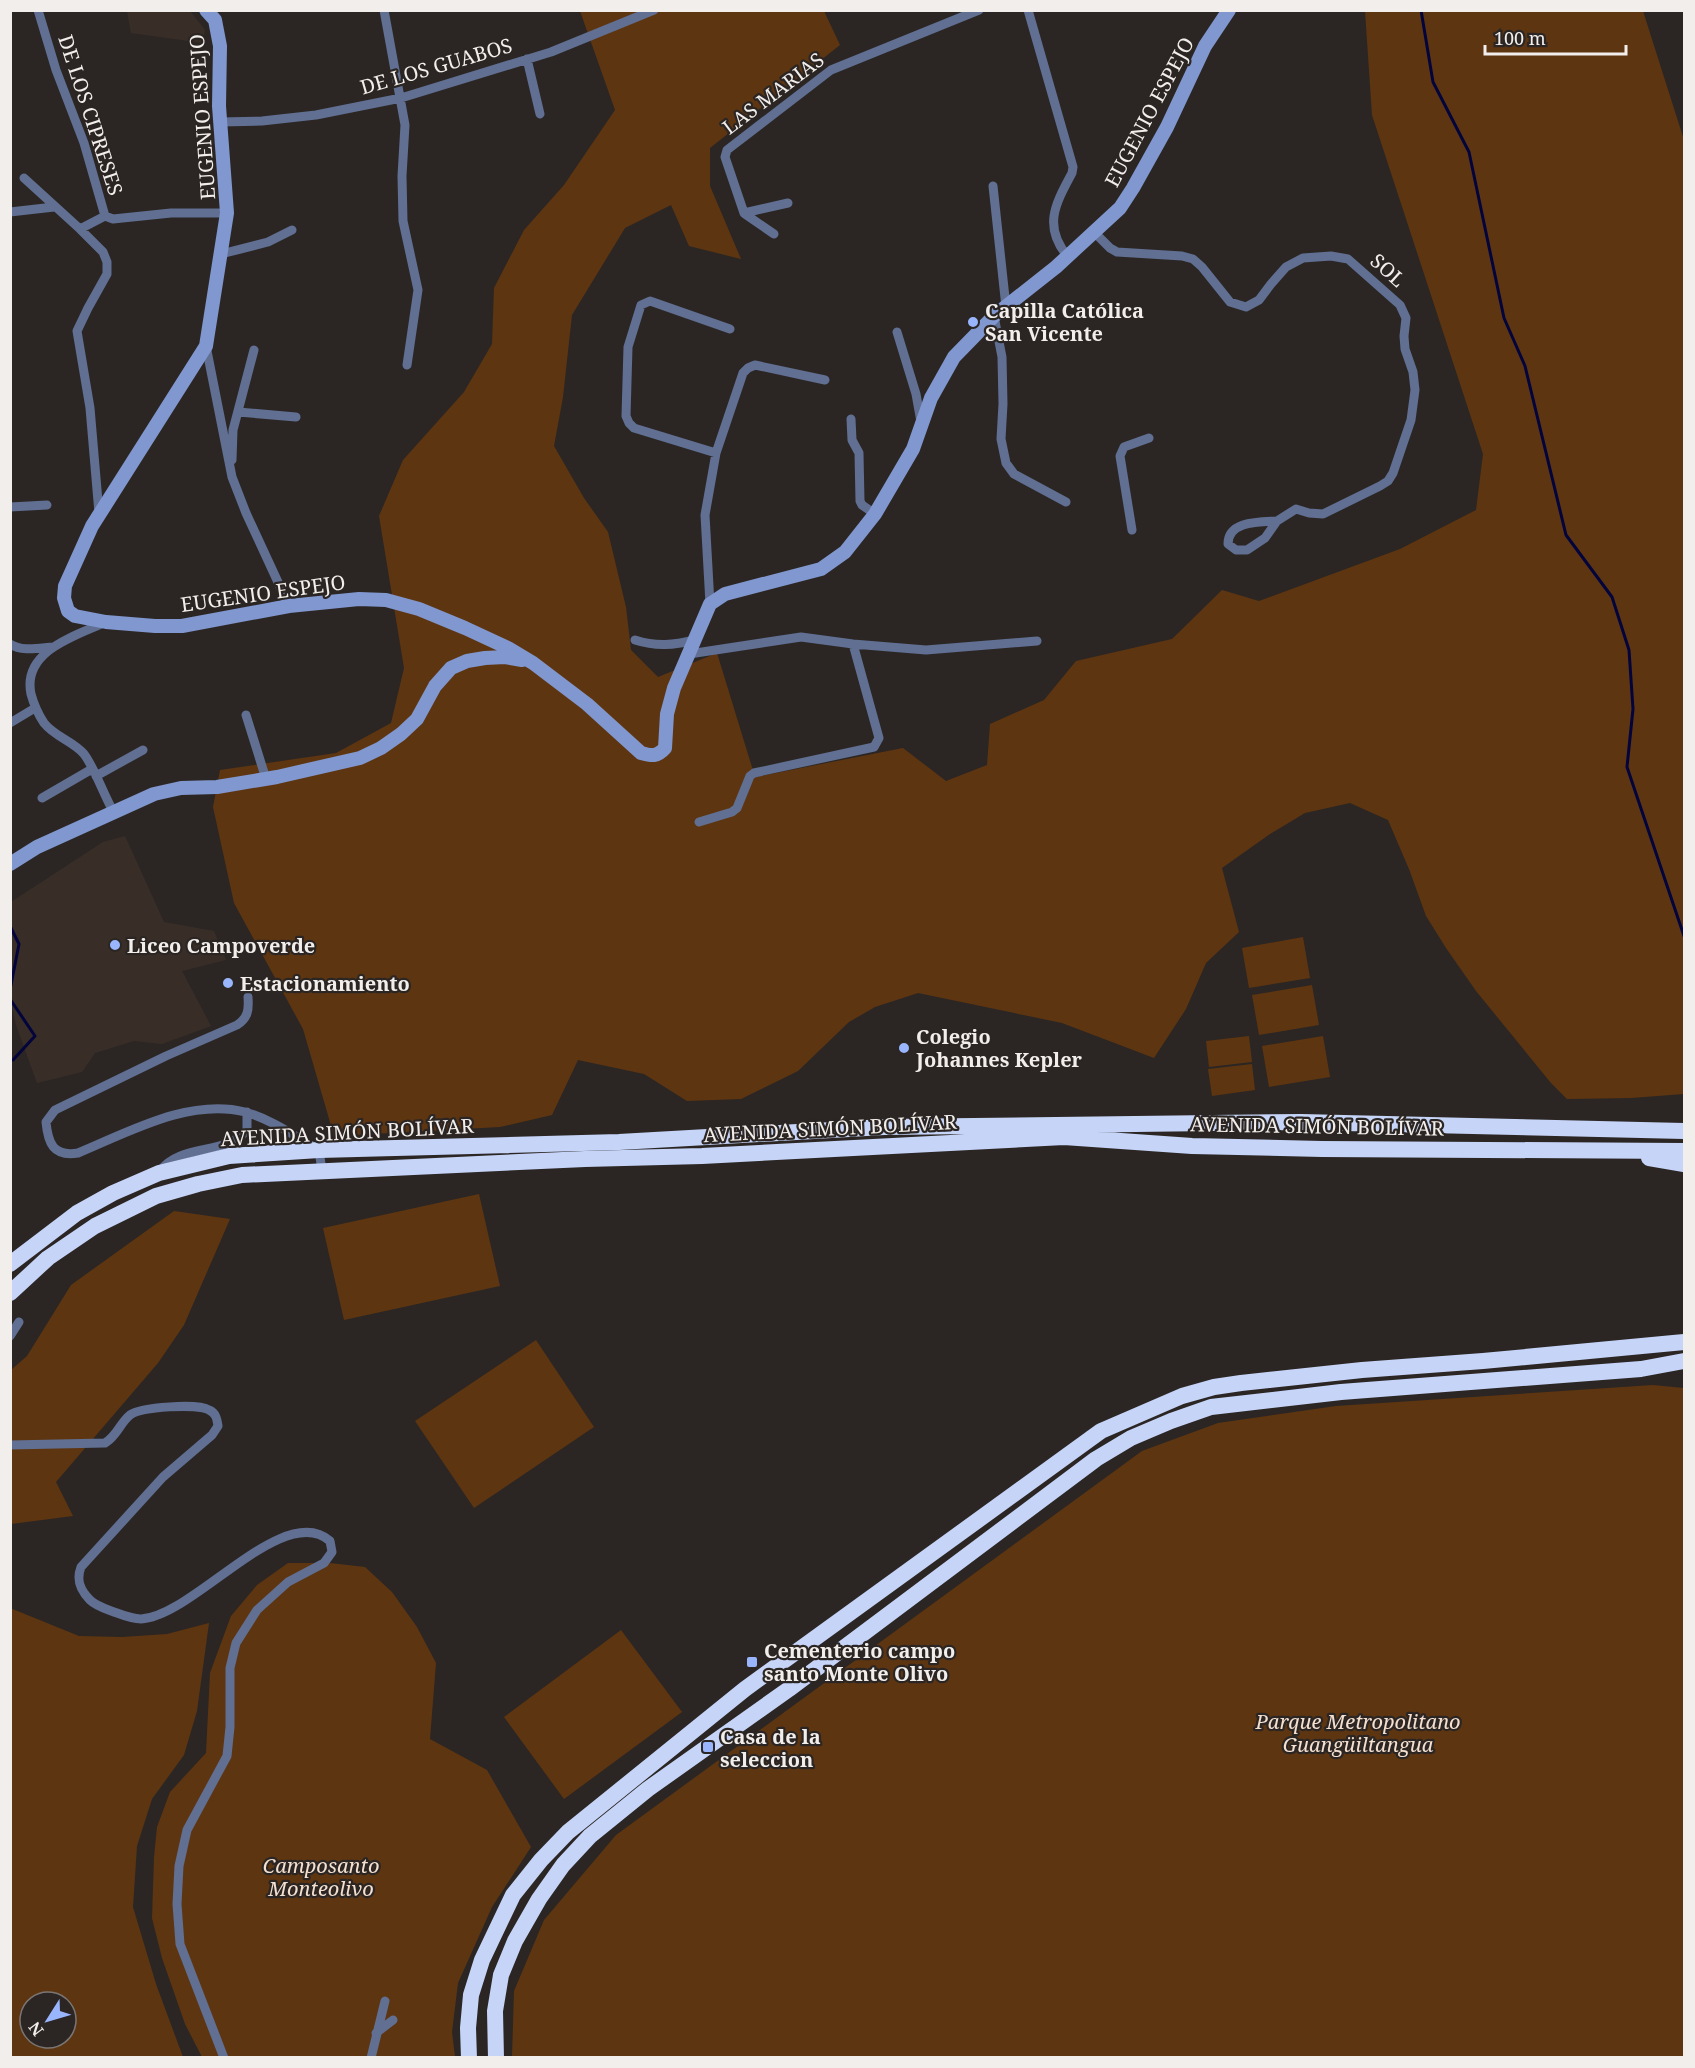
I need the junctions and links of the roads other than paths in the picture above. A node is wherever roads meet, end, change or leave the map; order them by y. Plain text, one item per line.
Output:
1 (38, 10) edge
2 (384, 10) edge
3 (654, 10) edge
4 (979, 10) edge
5 (1028, 10) edge
6 (1228, 10) edge
7 (213, 14) edge
8 (527, 58) junction
9 (401, 98) junction
10 (540, 114) dead end
11 (220, 122) junction
12 (24, 178) dead end
13 (993, 186) dead end
14 (788, 202) dead end
15 (54, 207) junction
16 (10, 212) edge
17 (228, 213) junction
18 (745, 214) junction
19 (105, 216) junction
20 (80, 229) junction
21 (292, 230) dead end
22 (1094, 232) junction
23 (774, 234) dead end
24 (221, 255) junction
25 (1068, 257) junction
26 (1006, 307) junction
27 (994, 316) junction
28 (730, 329) dead end
29 (897, 332) dead end
30 (206, 346) junction
31 (254, 351) dead end
32 (407, 365) dead end
33 (825, 380) dead end
34 (238, 412) junction
35 (296, 417) dead end
36 (851, 419) dead end
37 (922, 424) junction
38 (1149, 438) dead end
39 (716, 453) junction
40 (232, 477) junction
41 (1066, 502) dead end
42 (47, 505) dead end
43 (10, 507) edge
44 (99, 513) junction
45 (875, 514) junction
46 (1277, 521) junction
47 (1132, 530) dead end
48 (710, 604) junction
49 (289, 606) junction
50 (106, 622) junction
51 (635, 640) dead end
52 (695, 640) junction
53 (1037, 641) dead end
54 (10, 644) edge
55 (853, 644) junction
56 (53, 647) junction
57 (689, 654) junction
58 (533, 663) junction
59 (35, 708) junction
60 (246, 715) dead end
61 (10, 723) edge
62 (142, 750) dead end
63 (94, 773) junction
64 (266, 779) junction
65 (42, 798) dead end
66 (113, 811) junction
67 (699, 822) dead end
68 (10, 864) edge
69 (248, 998) dead end
70 (247, 1112) junction
71 (1684, 1123) edge
72 (1642, 1131) junction
73 (1684, 1131) edge
74 (1595, 1149) junction
75 (319, 1150) junction
76 (1684, 1151) edge
77 (1684, 1164) edge
78 (322, 1171) junction
79 (159, 1173) junction
80 (10, 1264) edge
81 (10, 1293) edge
82 (19, 1322) dead end
83 (10, 1336) edge
84 (1684, 1342) edge
85 (1684, 1361) edge
86 (10, 1444) edge
87 (850, 1611) junction
88 (866, 1630) junction
89 (385, 2001) dead end
90 (393, 2020) dead end
91 (376, 2033) junction
92 (224, 2058) edge
93 (371, 2058) edge
94 (469, 2058) edge
95 (496, 2058) edge

1 - 19 street, DE LOS CIPRESES
2 - 9 street
3 - 8 street, DE LOS GUABOS
4 - 18 street, LAS MARIAS
5 - 25 street
6 - 22 street, EUGENIO ESPEJO
7 - 11 street, EUGENIO ESPEJO
8 - 9 street, DE LOS GUABOS
8 - 10 street
9 - 11 street, DE LOS GUABOS
9 - 32 street
11 - 17 street, EUGENIO ESPEJO
12 - 15 street
13 - 26 street
14 - 18 street
15 - 16 street
15 - 20 street
17 - 19 street, DE LOS CIPRESES
17 - 24 street, EUGENIO ESPEJO
18 - 23 street
19 - 20 street
20 - 44 street
21 - 24 street
22 - 25 street, EUGENIO ESPEJO
22 - 46 street, SOL
24 - 30 street, EUGENIO ESPEJO
25 - 26 street, EUGENIO ESPEJO
26 - 27 street, EUGENIO ESPEJO
27 - 37 street, EUGENIO ESPEJO
27 - 41 street
28 - 39 street
29 - 37 street
30 - 40 street
30 - 44 street, EUGENIO ESPEJO
31 - 34 street
33 - 39 street
34 - 35 street
34 - 40 street
36 - 45 street
37 - 45 street, EUGENIO ESPEJO
38 - 47 street
39 - 48 street
40 - 49 street
42 - 43 street
44 - 50 street, EUGENIO ESPEJO
45 - 48 street, EUGENIO ESPEJO
46 - 46 street, SOL
48 - 52 street, EUGENIO ESPEJO
49 - 50 street, EUGENIO ESPEJO
49 - 58 street, EUGENIO ESPEJO
50 - 56 street
51 - 52 street
52 - 57 street, EUGENIO ESPEJO
53 - 55 street
54 - 56 street
55 - 57 street
55 - 67 street
56 - 59 street
57 - 58 street, EUGENIO ESPEJO
58 - 64 street
59 - 61 street
59 - 63 street
60 - 64 street
62 - 63 street
63 - 65 street
63 - 66 street
64 - 66 street
66 - 68 street
69 - 70 street
70 - 75 street
70 - 79 street
71 - 72 highway
72 - 73 highway, AVENIDA SIMÓN BOLÍVAR
72 - 75 highway, AVENIDA SIMÓN BOLÍVAR
74 - 76 highway, AVENIDA SIMÓN BOLÍVAR
74 - 77 highway
74 - 78 highway, AVENIDA SIMÓN BOLÍVAR
75 - 78 street
75 - 79 highway, AVENIDA SIMÓN BOLÍVAR
78 - 81 highway, AVENIDA SIMÓN BOLÍVAR
79 - 80 highway, AVENIDA SIMÓN BOLÍVAR
82 - 83 street
84 - 87 highway
85 - 88 highway
86 - 92 street
87 - 88 highway
87 - 94 highway
88 - 95 highway
89 - 91 street
90 - 91 street
91 - 93 street

